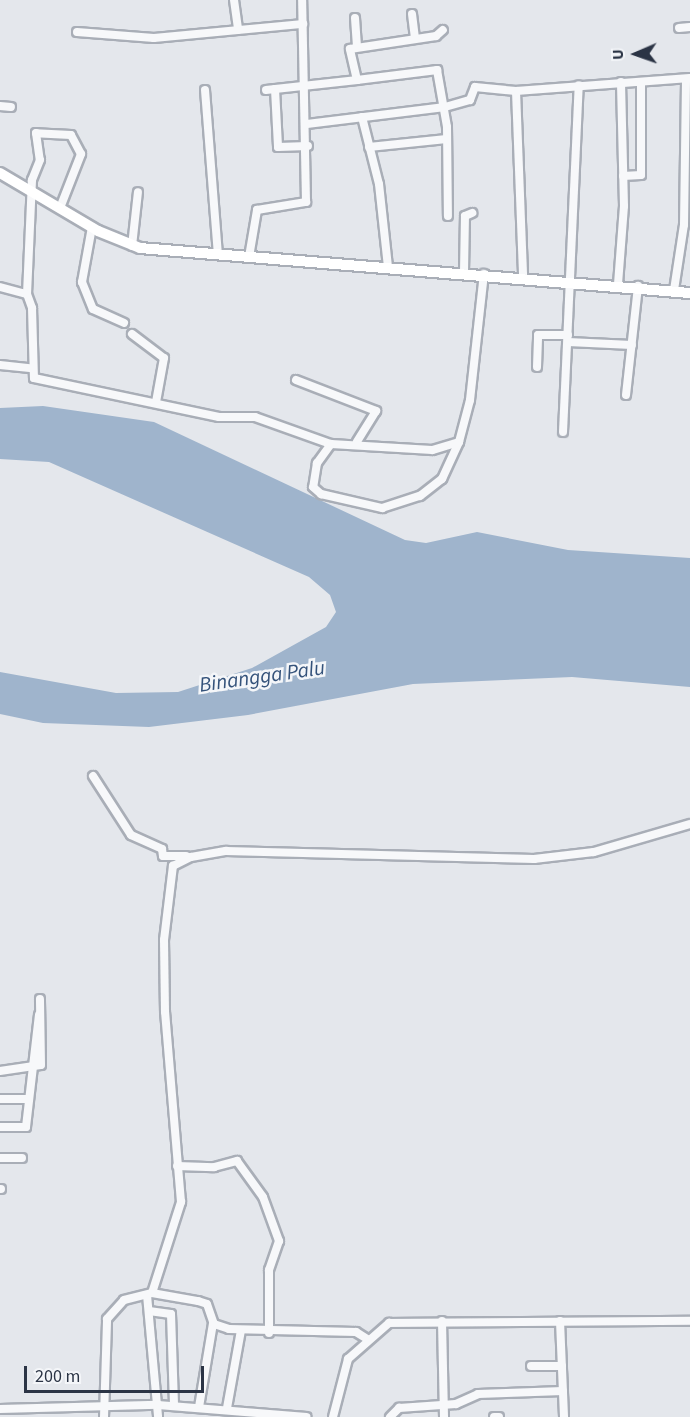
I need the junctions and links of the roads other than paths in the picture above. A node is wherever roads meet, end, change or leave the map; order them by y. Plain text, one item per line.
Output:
1 (234, 0) edge
2 (302, 0) edge
3 (412, 14) dead end
4 (355, 18) dead end
5 (303, 24) junction
6 (690, 27) edge
7 (679, 28) dead end
8 (238, 30) junction
9 (443, 30) dead end
10 (76, 32) dead end
11 (415, 38) junction
12 (357, 46) junction
13 (688, 79) edge
14 (357, 80) junction
15 (621, 82) junction
16 (641, 82) junction
17 (579, 85) junction
18 (306, 88) junction
19 (205, 90) dead end
20 (516, 91) junction
21 (0, 106) edge
22 (11, 106) dead end
23 (445, 107) junction
24 (362, 117) junction
25 (307, 124) junction
26 (447, 139) junction
27 (308, 146) junction
28 (369, 147) junction
29 (0, 173) edge
30 (623, 176) junction
31 (31, 190) junction
32 (138, 192) dead end
33 (60, 208) junction
34 (472, 213) dead end
35 (448, 216) dead end
36 (92, 227) junction
37 (132, 246) junction
38 (218, 254) junction
39 (249, 257) junction
40 (388, 267) junction
41 (464, 272) junction
42 (484, 273) junction
43 (523, 277) junction
44 (571, 281) junction
45 (618, 284) junction
46 (639, 285) junction
47 (0, 287) edge
48 (674, 290) junction
49 (690, 293) edge
50 (27, 294) junction
51 (124, 323) dead end
52 (132, 334) dead end
53 (568, 338) junction
54 (632, 345) junction
55 (0, 365) edge
56 (537, 367) dead end
57 (30, 368) junction
58 (296, 380) dead end
59 (626, 395) dead end
60 (156, 402) junction
61 (563, 432) dead end
62 (357, 442) junction
63 (459, 442) junction
64 (332, 444) junction
65 (93, 776) dead end
66 (690, 824) edge
67 (191, 856) junction
68 (40, 999) dead end
69 (30, 1069) junction
70 (0, 1071) edge
71 (0, 1099) edge
72 (28, 1099) junction
73 (0, 1127) edge
74 (0, 1158) edge
75 (22, 1158) dead end
76 (177, 1166) junction
77 (149, 1294) junction
78 (148, 1311) junction
79 (442, 1321) junction
80 (560, 1321) junction
81 (690, 1321) edge
82 (213, 1323) junction
83 (241, 1330) junction
84 (269, 1333) junction
85 (367, 1339) junction
86 (531, 1366) dead end
87 (562, 1366) junction
88 (563, 1391) junction
89 (158, 1405) junction
90 (174, 1406) junction
91 (444, 1406) junction
92 (104, 1407) junction
93 (199, 1407) junction
94 (0, 1409) edge
95 (231, 1411) edge
96 (104, 1417) edge
97 (158, 1417) edge
98 (307, 1417) edge
99 (333, 1417) edge
100 (390, 1417) edge
101 (444, 1417) edge
102 (494, 1417) edge
103 (499, 1417) edge
104 (564, 1417) edge

1 - 8 street
2 - 5 street
3 - 11 street
4 - 12 street
5 - 8 street
5 - 18 street
6 - 7 street
8 - 10 street
9 - 11 street
11 - 12 street
12 - 14 street
13 - 16 street
13 - 48 street
14 - 18 street
14 - 23 street
15 - 16 street
15 - 17 street
15 - 30 street
16 - 30 street
17 - 20 street
17 - 44 street
18 - 25 street
18 - 27 street
19 - 38 street
20 - 23 street
20 - 43 street
21 - 22 street
23 - 24 street
23 - 26 street
24 - 25 street
24 - 28 street
25 - 27 street
26 - 28 street
26 - 35 street
27 - 39 street
28 - 40 street
29 - 31 main road
30 - 45 street
31 - 33 main road
31 - 33 street
31 - 50 street
32 - 37 street
33 - 36 main road
34 - 41 street
36 - 37 main road
36 - 51 street
37 - 38 main road
38 - 39 main road
39 - 40 main road
40 - 41 main road
41 - 42 main road
42 - 43 main road
42 - 63 street
43 - 44 main road
44 - 45 main road
44 - 53 street
45 - 46 main road
46 - 48 main road
46 - 54 street
47 - 50 street
48 - 49 main road
50 - 57 street
52 - 60 street
53 - 54 street
53 - 56 street
53 - 61 street
54 - 59 street
55 - 57 street
57 - 60 street
58 - 62 street
60 - 64 street
62 - 63 street
62 - 64 street
63 - 64 street
65 - 67 street
66 - 67 street
67 - 76 street
68 - 69 street
69 - 70 street
69 - 72 street
71 - 72 street
72 - 73 street
74 - 75 street
76 - 77 street
76 - 84 street
77 - 78 street
77 - 82 street
77 - 92 street
78 - 89 street
78 - 90 street
79 - 80 street
79 - 85 street
79 - 91 street
80 - 81 street
80 - 87 street
82 - 83 street
82 - 93 street
83 - 84 street
83 - 95 street
84 - 85 street
85 - 99 street
86 - 87 street
87 - 88 street
88 - 91 street
88 - 104 street
89 - 90 street
89 - 92 street
89 - 97 street
90 - 93 street
91 - 100 street
91 - 101 street
92 - 94 street
92 - 96 street
93 - 95 street
95 - 98 street
102 - 103 street

